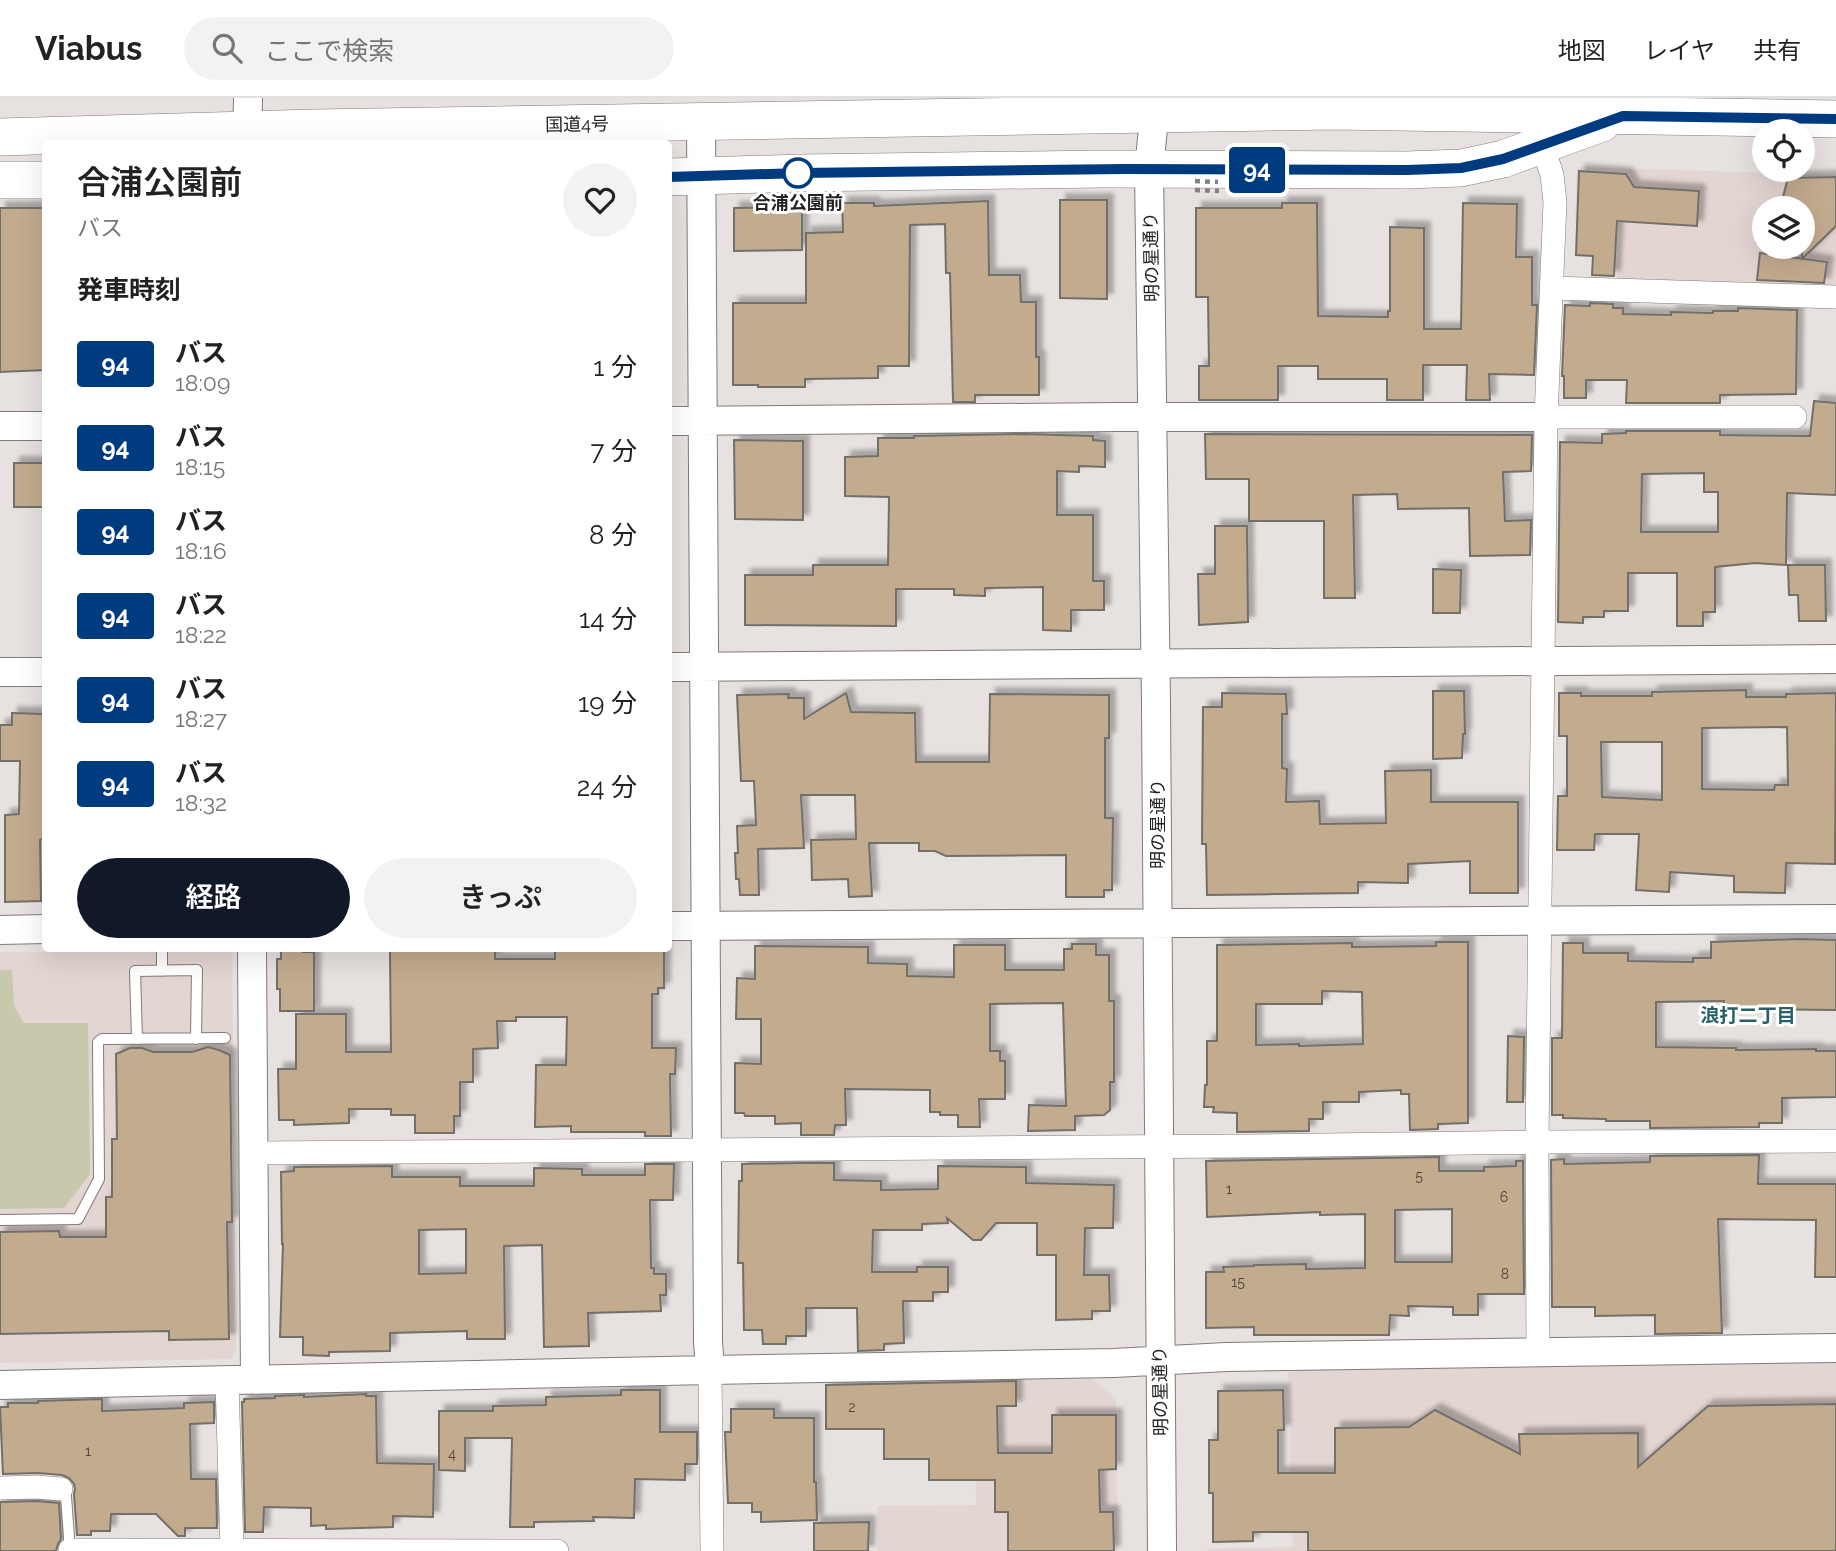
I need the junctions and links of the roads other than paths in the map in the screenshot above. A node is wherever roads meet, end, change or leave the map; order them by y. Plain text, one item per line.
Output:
1 (1155, 105) edge
2 (1623, 116) junction
3 (1836, 119) edge
4 (701, 122) junction
5 (248, 124) edge
6 (0, 137) edge
7 (1542, 144) junction
8 (1149, 169) junction
9 (685, 176) edge
10 (0, 180) edge
11 (42, 180) edge
12 (1552, 288) junction
13 (1836, 297) edge
14 (1546, 416) junction
15 (1795, 416) dead end
16 (1153, 417) junction
17 (672, 421) edge
18 (703, 421) junction
19 (0, 426) edge
20 (42, 426) edge
21 (1836, 659) edge
22 (1543, 660) junction
23 (1156, 664) junction
24 (672, 667) edge
25 (704, 667) junction
26 (0, 672) edge
27 (42, 672) edge
28 (1836, 919) edge
29 (1541, 920) junction
30 (1157, 924) junction
31 (672, 926) edge
32 (706, 926) junction
33 (42, 929) edge
34 (0, 930) edge
35 (162, 952) edge
36 (253, 952) edge
37 (162, 971) junction
38 (225, 1038) dead end
39 (137, 1039) junction
40 (196, 1039) junction
41 (1836, 1141) edge
42 (1536, 1142) junction
43 (1159, 1147) junction
44 (706, 1150) junction
45 (254, 1153) junction
46 (0, 1220) edge
47 (1836, 1349) edge
48 (1538, 1352) junction
49 (1160, 1362) junction
50 (710, 1370) junction
51 (255, 1380) junction
52 (227, 1381) junction
53 (0, 1385) edge
54 (0, 1488) edge
55 (61, 1489) joint
56 (70, 1550) edge
57 (232, 1550) edge
58 (557, 1551) edge
59 (712, 1551) edge
60 (1162, 1551) edge

1 - 2 highway, 国道4号
1 - 4 highway, 国道4号
1 - 8 street, 明の星通り
2 - 3 highway, 国道4号
2 - 7 highway
4 - 5 highway, 国道4号
4 - 9 street
5 - 6 highway, 国道4号
7 - 8 highway
7 - 12 street
8 - 9 highway
8 - 16 street, 明の星通り
9 - 18 street
10 - 11 highway
12 - 13 street
12 - 14 street
14 - 15 street
14 - 16 street
14 - 22 street
16 - 18 street
16 - 23 street, 明の星通り
17 - 18 street
18 - 25 street
19 - 20 street
21 - 22 street
22 - 23 street
22 - 29 street
23 - 25 street
23 - 30 street, 明の星通り
24 - 25 street
25 - 32 street
26 - 27 street
28 - 29 street
29 - 30 street
29 - 42 street
30 - 32 street
30 - 43 street, 明の星通り
31 - 32 street
32 - 44 street
33 - 34 street
35 - 37 lane
36 - 45 street
37 - 39 lane
37 - 40 lane
38 - 40 lane
39 - 40 lane
39 - 46 lane
41 - 42 street
42 - 43 street
42 - 48 street
43 - 44 street
43 - 49 street, 明の星通り
44 - 45 street
44 - 50 street
45 - 51 street
47 - 48 street
48 - 49 street
49 - 50 street
49 - 60 street, 明の星通り
50 - 51 street
50 - 59 street
51 - 52 street
52 - 53 street
52 - 57 street
54 - 55 street
55 - 56 lane
56 - 57 street
57 - 58 street

